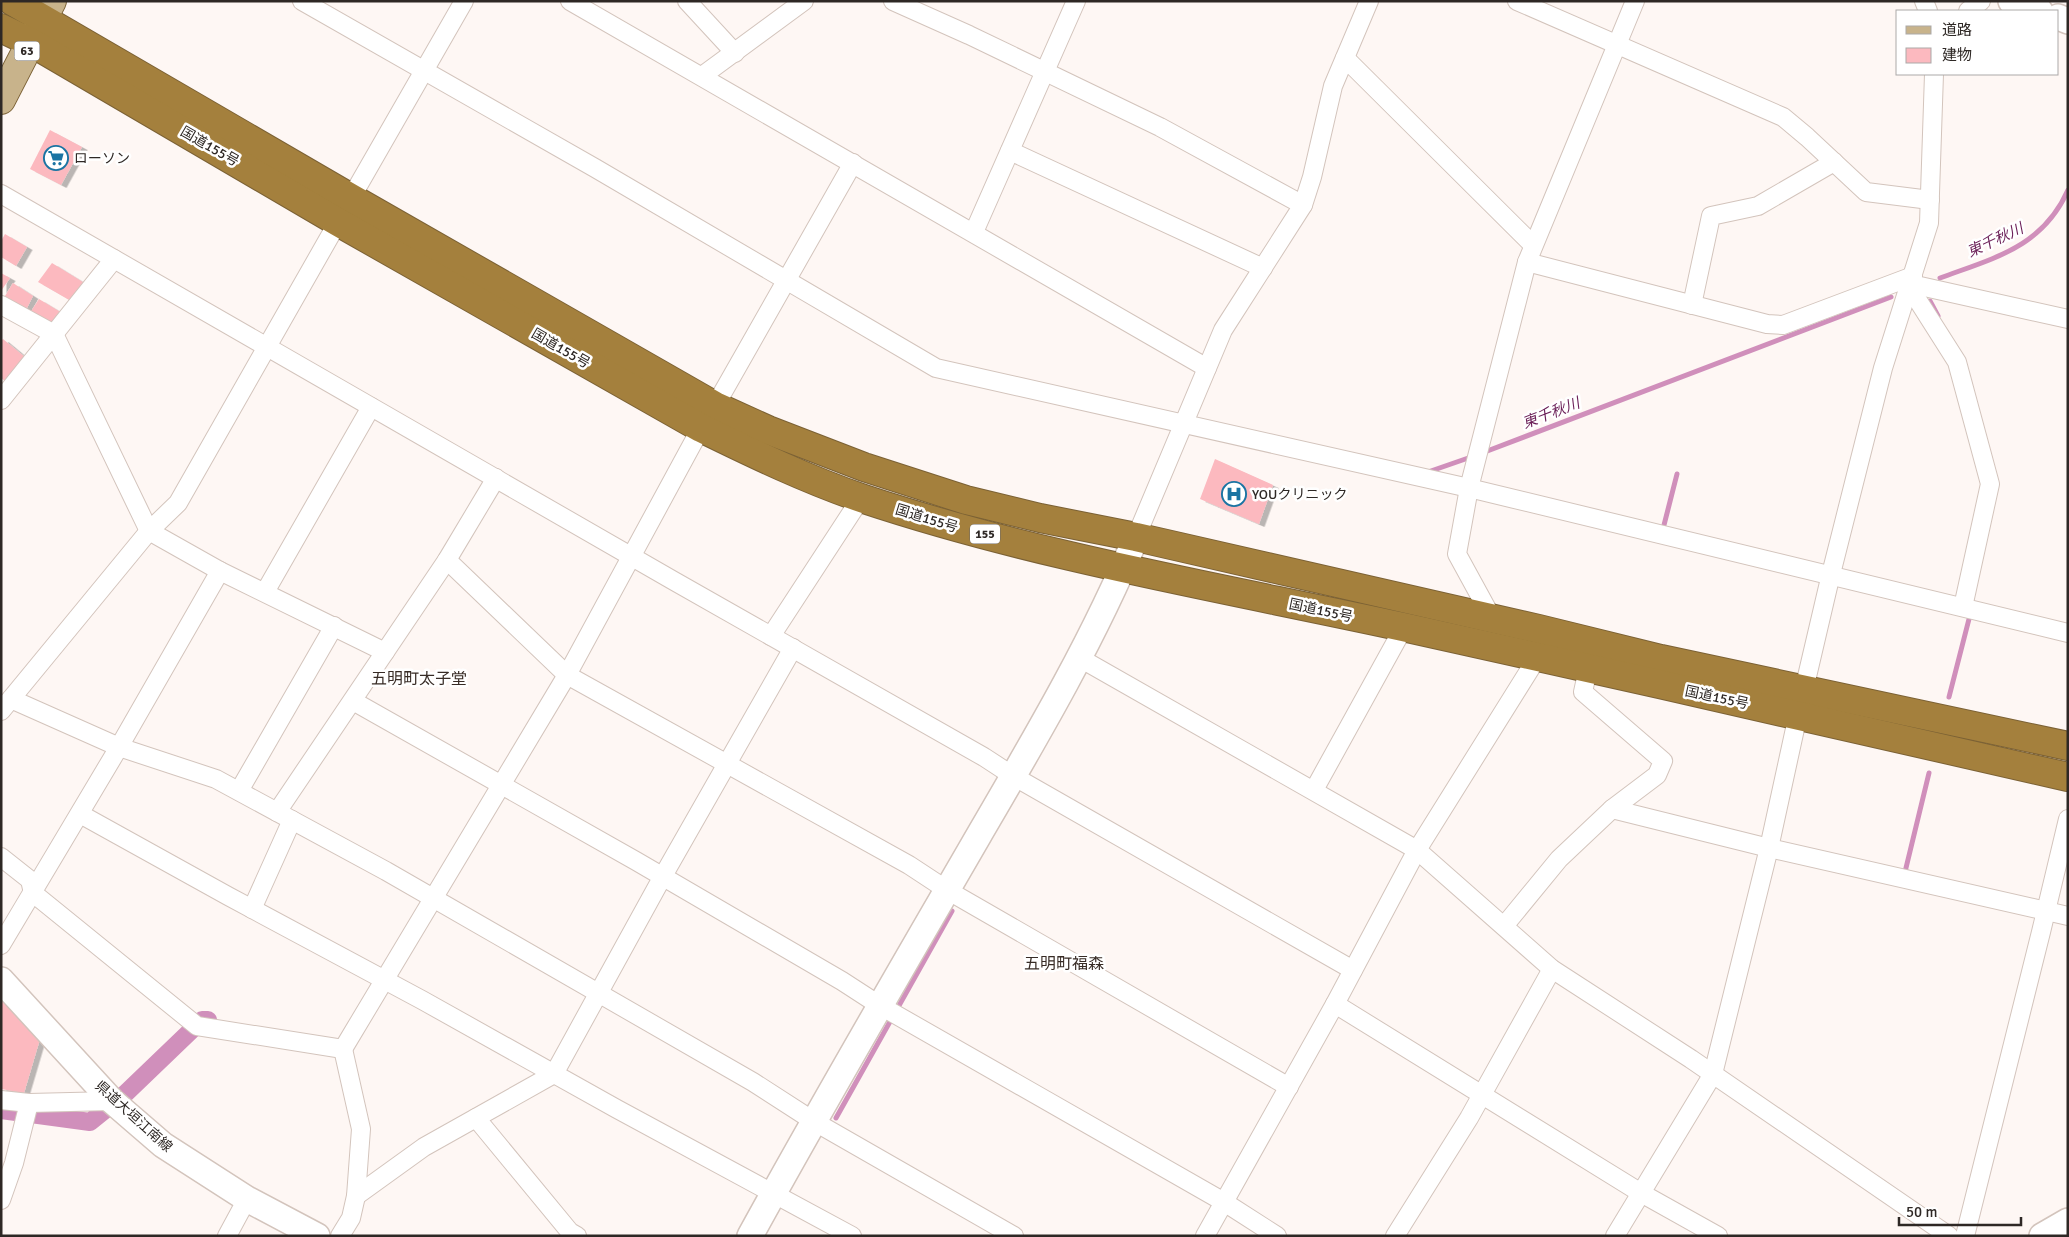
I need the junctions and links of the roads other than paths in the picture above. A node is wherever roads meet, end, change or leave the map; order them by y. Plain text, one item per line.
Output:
1 (302, 1) edge
2 (464, 1) edge
3 (570, 1) edge
4 (686, 1) edge
5 (804, 1) edge
6 (893, 1) edge
7 (1076, 1) edge
8 (1369, 1) edge
9 (1517, 1) edge
10 (1635, 1) edge
11 (1981, 1) edge
12 (2010, 1) edge
13 (31, 6) edge
14 (1969, 10) edge
15 (2037, 10) edge
16 (11, 37) edge
17 (1618, 46) junction
18 (734, 53) junction
19 (1345, 58) junction
20 (424, 70) junction
21 (1045, 72) junction
22 (1934, 75) edge
23 (702, 76) junction
24 (1, 100) edge
25 (1010, 151) junction
26 (1834, 162) junction
27 (853, 163) junction
28 (1, 194) edge
29 (351, 198) junction
30 (1930, 200) junction
31 (1303, 205) junction
32 (338, 222) junction
33 (974, 232) junction
34 (1534, 245) junction
35 (114, 259) junction
36 (1527, 262) junction
37 (1263, 268) junction
38 (786, 280) junction
39 (1911, 283) junction
40 (1, 305) edge
41 (1692, 305) junction
42 (2068, 319) edge
43 (54, 334) junction
44 (265, 347) junction
45 (1208, 368) junction
46 (1, 400) edge
47 (371, 408) junction
48 (708, 417) junction
49 (1185, 424) junction
50 (496, 478) junction
51 (1470, 488) junction
52 (861, 498) junction
53 (149, 531) junction
54 (1136, 537) junction
55 (632, 557) junction
56 (447, 560) junction
57 (1123, 568) junction
58 (220, 571) junction
59 (1831, 574) junction
60 (265, 592) junction
61 (1962, 607) junction
62 (1492, 618) junction
63 (334, 626) junction
64 (1404, 628) junction
65 (2068, 633) edge
66 (771, 636) junction
67 (793, 648) junction
68 (385, 652) junction
69 (1078, 657) junction
70 (1537, 658) junction
71 (1588, 669) junction
72 (567, 675) junction
73 (1804, 689) junction
74 (352, 701) junction
75 (6, 705) edge
76 (1798, 715) junction
77 (2068, 746) edge
78 (119, 747) junction
79 (727, 763) junction
80 (1013, 776) junction
81 (2068, 777) edge
82 (500, 785) junction
83 (1314, 790) junction
84 (239, 791) junction
85 (1612, 809) junction
86 (80, 814) junction
87 (284, 816) junction
88 (2068, 819) edge
89 (1769, 848) junction
90 (1417, 850) junction
91 (1, 857) edge
92 (663, 876) junction
93 (947, 890) junction
94 (33, 893) junction
95 (433, 899) junction
96 (252, 909) junction
97 (2046, 912) junction
98 (2068, 916) edge
99 (1504, 926) junction
100 (1, 945) edge
101 (1552, 969) junction
102 (1354, 970) junction
103 (1, 980) edge
104 (386, 980) junction
105 (597, 994) junction
106 (1335, 1004) junction
107 (879, 1005) junction
108 (343, 1049) junction
109 (554, 1074) junction
110 (1713, 1074) junction
111 (1289, 1087) junction
112 (1483, 1094) junction
113 (1, 1100) edge
114 (112, 1101) junction
115 (29, 1103) junction
116 (476, 1118) junction
117 (815, 1122) junction
118 (774, 1193) junction
119 (1640, 1193) junction
120 (356, 1196) junction
121 (247, 1199) junction
122 (1, 1200) edge
123 (1224, 1202) junction
124 (2068, 1221) edge
125 (572, 1235) edge
126 (227, 1236) edge
127 (317, 1236) edge
128 (340, 1236) edge
129 (750, 1236) edge
130 (852, 1236) edge
131 (1014, 1236) edge
132 (1205, 1236) edge
133 (1277, 1236) edge
134 (1395, 1236) edge
135 (1615, 1236) edge
136 (1718, 1236) edge
137 (1949, 1236) edge
138 (1965, 1236) edge
139 (2042, 1236) edge

1 - 20 street
2 - 20 street
3 - 23 street
4 - 18 street
5 - 18 street
6 - 21 street
7 - 21 street
8 - 19 street
9 - 17 street
10 - 17 street
11 - 14 street
12 - 15 street
13 - 16 main road, 63
13 - 29 highway, 国道155号 / 155
16 - 24 main road, 63
16 - 32 highway, 国道155号 / 155
17 - 26 street
17 - 34 street
18 - 23 street
19 - 31 street
19 - 34 street
20 - 29 street
20 - 38 street
21 - 25 street
21 - 31 street
22 - 30 street
23 - 27 street
25 - 33 street
25 - 37 street
26 - 30 street
26 - 41 street
27 - 33 street
27 - 38 street
28 - 35 street
29 - 48 highway, 国道155号 / 155
30 - 39 street
31 - 37 street
32 - 44 street
32 - 48 highway, 国道155号 / 155
33 - 45 street
34 - 36 street
35 - 43 street
35 - 44 street
36 - 41 street
36 - 51 street
37 - 45 street
38 - 48 street
38 - 49 street
39 - 41 street
39 - 42 street
39 - 59 street
39 - 61 street
40 - 43 street
43 - 46 street
43 - 53 street
44 - 47 street
44 - 53 street
45 - 49 street
47 - 50 street
47 - 60 street
48 - 52 highway, 国道155号 / 155
48 - 54 highway, 国道155号 / 155
48 - 55 street
49 - 51 street
49 - 54 street
50 - 55 street
50 - 56 street
51 - 59 street
51 - 62 street
52 - 57 highway, 国道155号 / 155
52 - 66 street
53 - 58 street
53 - 75 street
54 - 57 street
54 - 62 highway, 国道155号 / 155
55 - 66 street
55 - 72 street
56 - 68 street
56 - 72 street
57 - 64 highway, 国道155号 / 155
57 - 69 street
58 - 60 street
58 - 78 street
59 - 61 street
59 - 73 street
60 - 63 street
61 - 65 street
62 - 73 highway, 国道155号 / 155
63 - 68 street
63 - 84 street
64 - 70 highway, 国道155号 / 155
64 - 83 street
66 - 67 street
67 - 79 street
67 - 80 street
68 - 74 street
69 - 80 street
69 - 83 street
70 - 71 highway, 国道155号 / 155
70 - 90 street
71 - 76 highway, 国道155号 / 155
71 - 85 street
72 - 79 street
72 - 82 street
73 - 76 street
73 - 77 highway, 国道155号 / 155
74 - 82 street
74 - 87 street
75 - 78 street
76 - 81 highway, 国道155号 / 155
76 - 89 street
78 - 84 street
78 - 86 street
79 - 92 street
79 - 93 street
80 - 93 street
80 - 102 street
82 - 92 street
82 - 95 street
83 - 90 street
84 - 87 street
85 - 89 street
85 - 99 street
86 - 94 street
86 - 96 street
87 - 95 street
87 - 96 street
88 - 97 street
89 - 97 street
89 - 110 street
90 - 99 street
90 - 102 street
91 - 94 street
92 - 105 street
92 - 107 street
93 - 107 street
93 - 111 street
94 - 100 street
94 - 108 street
95 - 104 street
95 - 105 street
96 - 104 street
97 - 98 street
97 - 138 street
99 - 101 street
101 - 110 street
101 - 112 street
102 - 106 street
103 - 114 street, 県道大垣江南線
104 - 108 street
104 - 109 street
105 - 109 street
105 - 117 street
106 - 111 street
106 - 112 street
107 - 117 street
107 - 123 street
108 - 120 street
109 - 116 street
109 - 118 street
110 - 119 street
110 - 137 street
111 - 123 street
112 - 119 street
112 - 134 street
113 - 115 street
114 - 115 street
114 - 121 street, 県道大垣江南線
115 - 122 street
116 - 120 street
116 - 125 street
117 - 118 street
117 - 131 street
118 - 129 street
118 - 130 street
119 - 135 street
119 - 136 street
120 - 128 street
121 - 126 street
121 - 127 street, 県道大垣江南線
123 - 132 street
123 - 133 street
124 - 139 street

